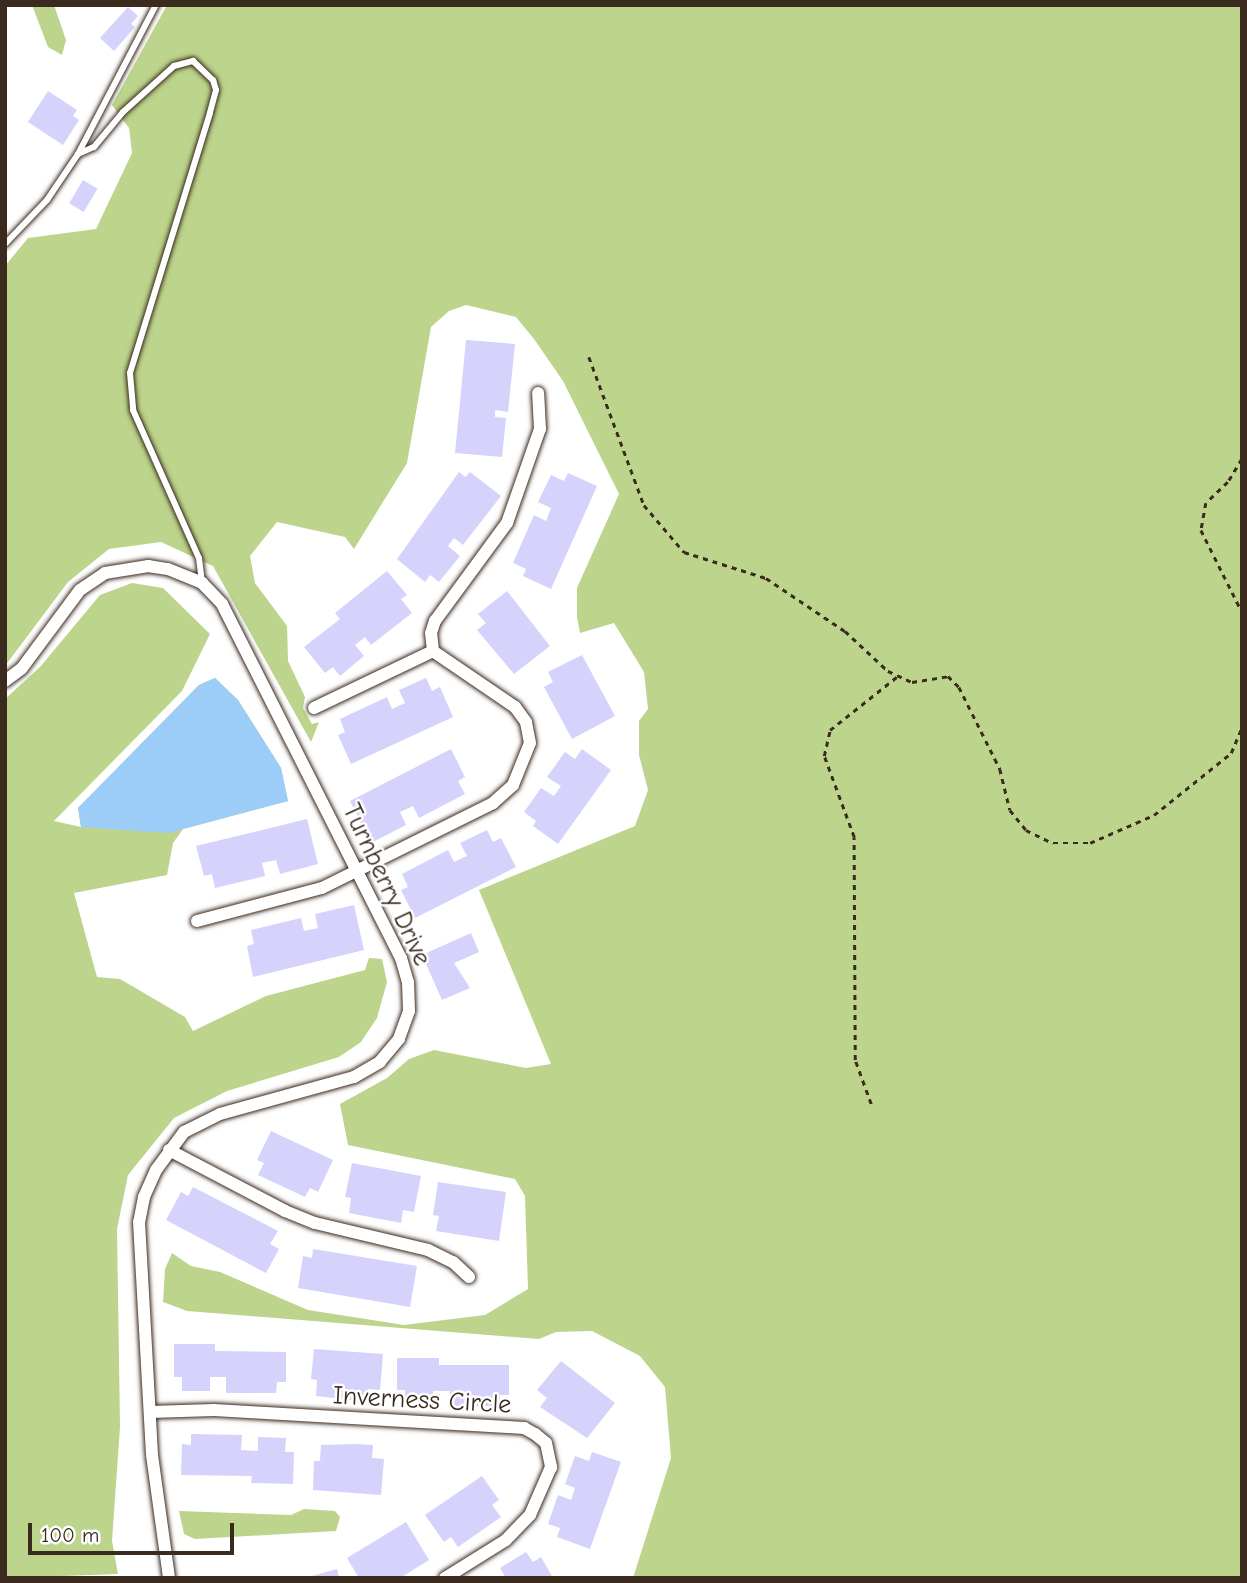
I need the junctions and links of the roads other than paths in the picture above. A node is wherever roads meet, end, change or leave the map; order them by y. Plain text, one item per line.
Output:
1 (156, 5) edge
2 (78, 155) junction
3 (5, 244) edge
4 (538, 393) dead end
5 (202, 583) junction
6 (433, 651) junction
7 (5, 681) edge
8 (314, 708) dead end
9 (358, 872) junction
10 (198, 921) dead end
11 (169, 1150) junction
12 (469, 1277) dead end
13 (150, 1412) junction
14 (169, 1578) edge
15 (445, 1578) edge

1 - 2 lane
2 - 3 lane
2 - 5 lane
4 - 6 street
5 - 7 street, Turnberry Drive
5 - 9 street, Turnberry Drive
6 - 8 street
6 - 9 street
9 - 10 street
9 - 11 street, Turnberry Drive
11 - 12 street
11 - 13 street, Turnberry Drive
13 - 14 street, Turnberry Drive
13 - 15 street, Inverness Circle

